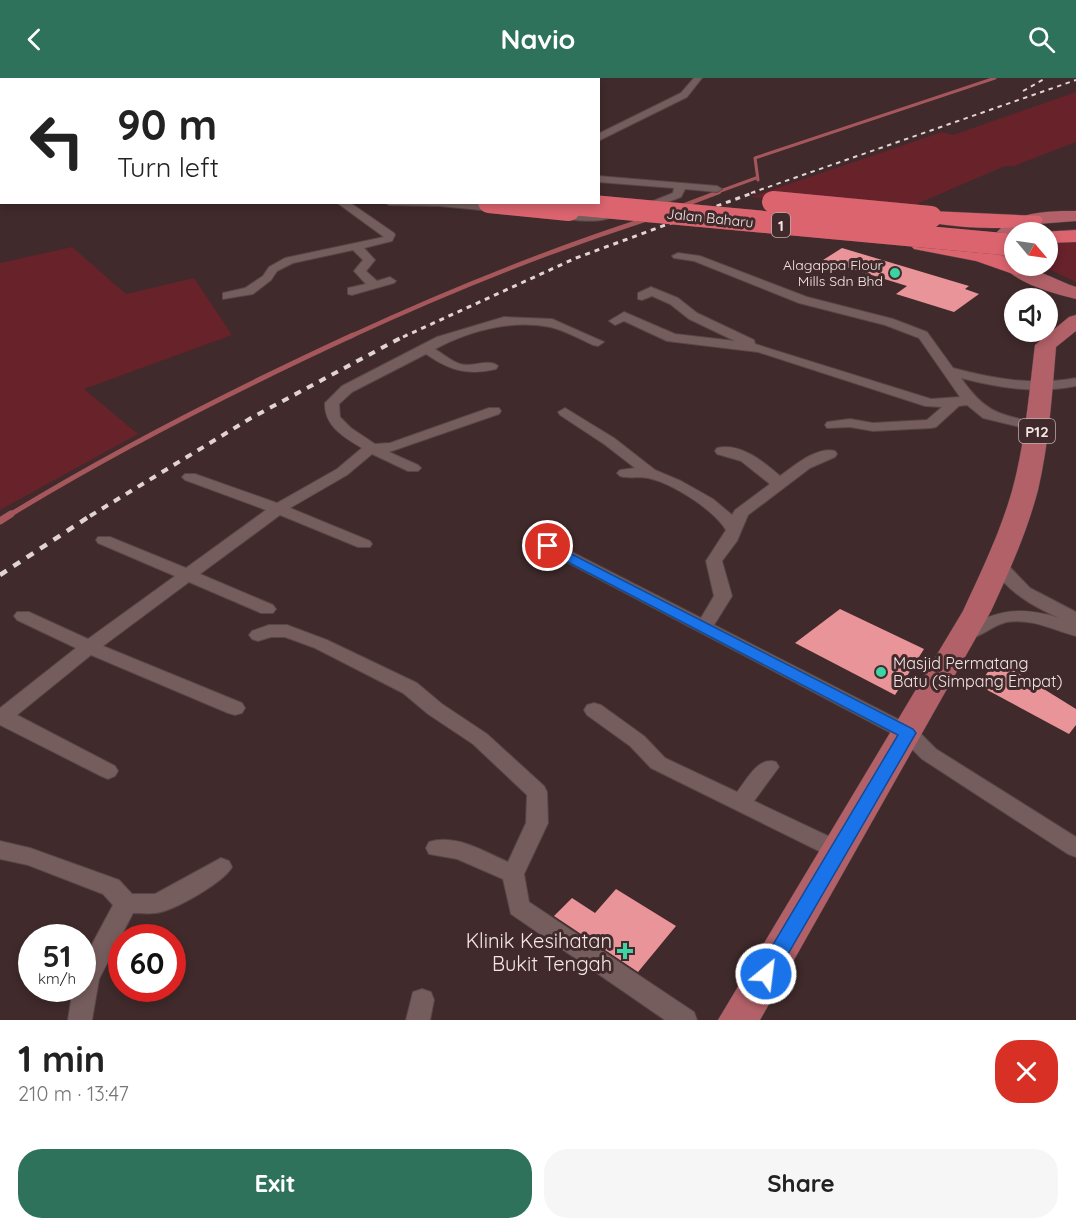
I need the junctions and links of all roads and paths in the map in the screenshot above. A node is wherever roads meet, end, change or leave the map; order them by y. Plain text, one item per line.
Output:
1 (684, 78) edge
2 (697, 80) edge
3 (600, 137) edge
4 (600, 179) edge
5 (679, 186) junction
6 (600, 187) edge
7 (723, 194) joint
8 (600, 198) edge
9 (750, 200) dead end
10 (344, 204) edge
11 (451, 204) edge
12 (509, 204) edge
13 (571, 204) edge
14 (1076, 216) edge
15 (1033, 220) junction
16 (1028, 222) edge
17 (1004, 235) edge
18 (1004, 236) edge
19 (1076, 236) edge
20 (1058, 237) edge
21 (1004, 244) edge
22 (356, 246) junction
23 (1058, 246) edge
24 (1076, 246) edge
25 (1004, 253) edge
26 (678, 256) dead end
27 (1004, 263) edge
28 (1034, 276) edge
29 (390, 281) dead end
30 (374, 285) junction
31 (352, 291) dead end
32 (1076, 293) edge
33 (227, 296) dead end
34 (642, 296) dead end
35 (615, 321) dead end
36 (1076, 321) edge
37 (1058, 330) edge
38 (598, 342) dead end
39 (1042, 342) edge
40 (426, 348) junction
41 (760, 348) junction
42 (491, 366) dead end
43 (856, 366) dead end
44 (950, 371) junction
45 (840, 373) junction
46 (1076, 382) edge
47 (1042, 386) junction
48 (962, 401) junction
49 (494, 411) dead end
50 (565, 412) dead end
51 (832, 425) dead end
52 (1037, 427) junction
53 (370, 449) junction
54 (722, 451) dead end
55 (830, 454) dead end
56 (413, 468) dead end
57 (626, 473) dead end
58 (650, 473) junction
59 (190, 477) dead end
60 (779, 484) junction
61 (278, 509) junction
62 (734, 530) junction
63 (104, 540) dead end
64 (364, 544) dead end
65 (548, 546) dead end
66 (998, 565) junction
67 (186, 577) junction
68 (267, 609) dead end
69 (23, 616) dead end
70 (1076, 619) edge
71 (704, 627) junction
72 (1076, 630) edge
73 (258, 635) dead end
74 (964, 635) junction
75 (89, 648) junction
76 (235, 708) dead end
77 (594, 710) dead end
78 (1, 716) edge
79 (908, 733) junction
80 (769, 767) dead end
81 (108, 771) dead end
82 (740, 804) junction
83 (437, 848) dead end
84 (1076, 848) edge
85 (0, 850) edge
86 (838, 851) junction
87 (221, 867) dead end
88 (513, 874) junction
89 (126, 903) junction
90 (80, 1020) edge
91 (685, 1020) edge
92 (738, 1020) edge

1 - 2 street
2 - 3 street
4 - 5 street
5 - 7 street
5 - 11 street
6 - 7 highway
8 - 17 highway, Jalan Baharu / 1
9 - 15 highway, bridge
10 - 22 street
12 - 27 highway, bridge
13 - 21 highway, Jalan Baharu / 1, bridge
14 - 15 main road
15 - 16 main road
18 - 25 main road
19 - 20 highway
22 - 30 street
22 - 33 street
23 - 24 highway
26 - 44 street
28 - 32 main road
29 - 30 street
30 - 31 street
34 - 41 street
35 - 41 street
36 - 37 main road, P12
38 - 40 street
39 - 47 main road, P12
40 - 42 street
40 - 53 street
41 - 45 street
43 - 45 street
44 - 47 street
44 - 48 street
45 - 48 street
46 - 47 street
47 - 52 main road, P12
48 - 51 street
48 - 52 street
49 - 53 street
50 - 58 street
52 - 66 main road, P12
53 - 56 street
53 - 61 street
54 - 60 street
55 - 60 street
57 - 58 street
58 - 62 street
59 - 61 street
60 - 62 street
61 - 64 street
61 - 67 street
62 - 71 street
63 - 67 street
65 - 71 street
66 - 70 street
66 - 74 main road, P12
67 - 68 street
67 - 75 street
69 - 75 street
71 - 79 street
72 - 74 street
73 - 88 street
74 - 79 main road, P12
75 - 76 street
75 - 78 street
77 - 82 street
78 - 81 street
79 - 84 street
79 - 86 main road, P12
80 - 82 street
82 - 86 street
83 - 88 street
85 - 89 street
86 - 92 main road, P12
87 - 89 street
88 - 91 street
89 - 90 street

